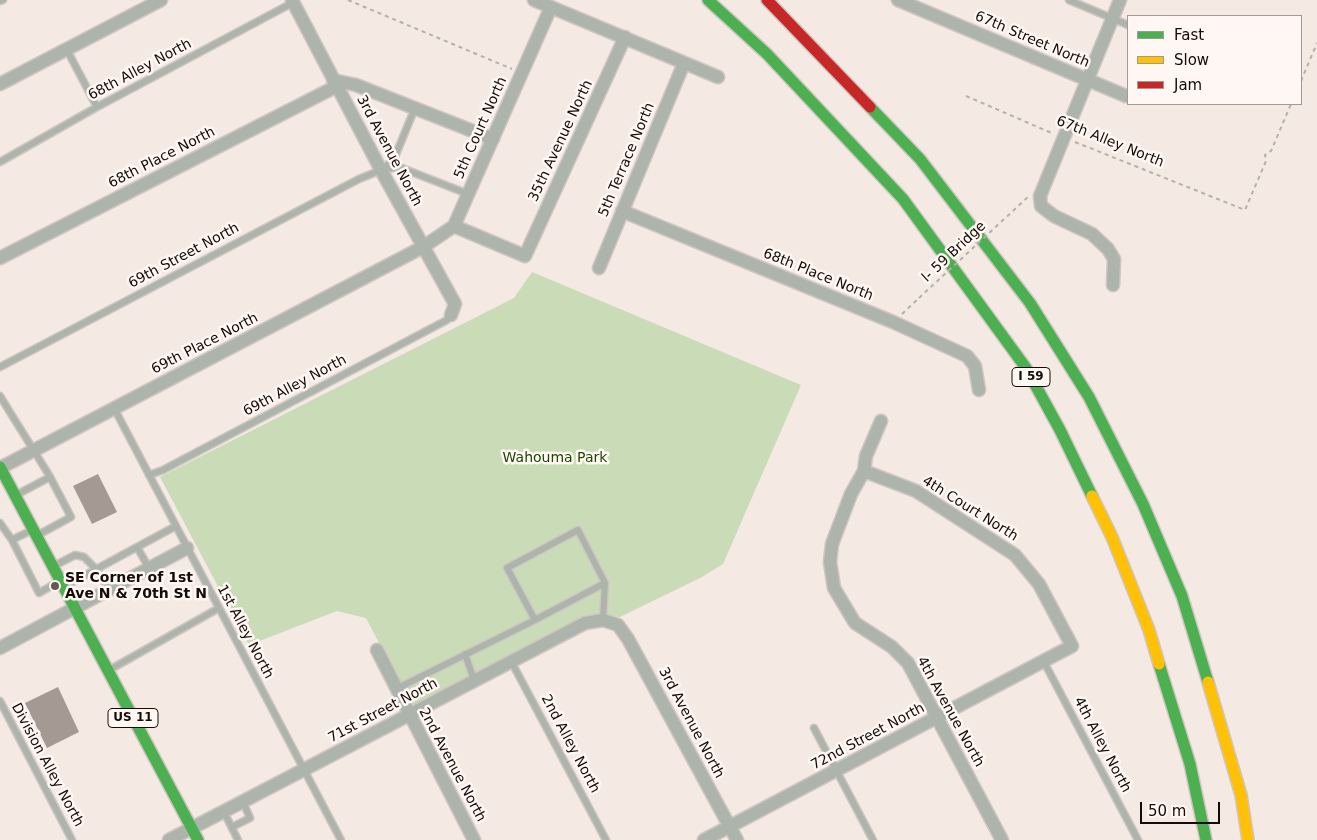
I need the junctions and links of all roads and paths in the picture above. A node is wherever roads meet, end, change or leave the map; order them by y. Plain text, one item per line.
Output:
1 (161, 0) edge
2 (348, 0) edge
3 (534, 0) edge
4 (708, 0) edge
5 (768, 0) edge
6 (898, 0) edge
7 (1069, 0) edge
8 (1120, 0) edge
9 (293, 1) edge
10 (551, 7) junction
11 (1112, 18) junction
12 (1127, 25) edge
13 (625, 37) junction
14 (1317, 43) edge
15 (67, 50) junction
16 (684, 63) junction
17 (521, 73) junction
18 (718, 77) dead end
19 (1302, 79) edge
20 (1087, 80) junction
21 (335, 83) junction
22 (0, 84) edge
23 (966, 96) dead end
24 (1126, 96) dead end
25 (1291, 105) edge
26 (97, 107) junction
27 (415, 108) junction
28 (1063, 137) junction
29 (493, 139) junction
30 (0, 162) edge
31 (381, 170) junction
32 (468, 194) junction
33 (1029, 196) dead end
34 (622, 211) junction
35 (454, 226) junction
36 (423, 248) junction
37 (0, 258) edge
38 (599, 268) dead end
39 (1113, 285) dead end
40 (451, 315) joint
41 (893, 322) junction
42 (0, 367) edge
43 (979, 390) dead end
44 (0, 396) edge
45 (114, 408) junction
46 (881, 421) dead end
47 (34, 450) junction
48 (864, 471) junction
49 (1, 472) edge
50 (149, 475) junction
51 (50, 477) junction
52 (15, 496) junction
53 (0, 523) edge
54 (176, 526) junction
55 (35, 532) junction
56 (12, 540) junction
57 (137, 547) junction
58 (187, 548) junction
59 (53, 567) junction
60 (149, 568) junction
61 (96, 569) junction
62 (605, 583) junction
63 (62, 584) junction
64 (109, 590) junction
65 (74, 608) junction
66 (219, 608) junction
67 (535, 620) junction
68 (608, 622) junction
69 (1072, 646) joint
70 (0, 648) edge
71 (377, 650) dead end
72 (465, 654) junction
73 (511, 661) junction
74 (1044, 662) junction
75 (108, 671) junction
76 (474, 680) junction
77 (396, 689) junction
78 (0, 701) edge
79 (409, 716) junction
80 (938, 716) junction
81 (814, 728) dead end
82 (304, 770) junction
83 (836, 771) junction
84 (242, 802) junction
85 (224, 812) junction
86 (232, 827) junction
87 (730, 827) junction
88 (195, 834) edge
89 (72, 840) edge
90 (169, 840) edge
91 (238, 840) edge
92 (341, 840) edge
93 (474, 840) edge
94 (606, 840) edge
95 (704, 840) edge
96 (737, 840) edge
97 (873, 840) edge
98 (1002, 840) edge
99 (1138, 840) edge
100 (1206, 840) edge
101 (1248, 840) edge

1 - 15 street
2 - 17 path
3 - 10 street
4 - 100 main road, I 59
5 - 101 main road, I 59
6 - 20 street, 67th Street North
7 - 11 lane
8 - 11 street
9 - 21 street, 3rd Avenue North
9 - 26 lane, 68th Alley North
10 - 13 street
10 - 17 street, 5th Court North
11 - 12 lane
11 - 20 street
13 - 16 street
13 - 35 street, 35th Avenue North
14 - 19 path
15 - 22 street
15 - 26 lane
16 - 18 street
16 - 34 street, 5th Terrace North
17 - 29 street, 5th Court North
20 - 24 street, 67th Street North
20 - 28 street
21 - 27 street
21 - 31 street, 3rd Avenue North
21 - 37 street, 68th Place North
23 - 28 path, 67th Alley North
25 - 28 path, 67th Alley North
26 - 30 lane, 68th Alley North
27 - 29 street
27 - 31 lane
28 - 39 street
29 - 32 street, 5th Court North
31 - 32 lane
31 - 36 street, 3rd Avenue North
31 - 42 lane, 69th Street North
32 - 35 street, 5th Court North
33 - 41 path, I- 59 Bridge, bridge
34 - 38 street, 5th Terrace North
34 - 41 street, 68th Place North
35 - 36 street
36 - 40 street, 3rd Avenue North
36 - 45 street, 69th Place North
40 - 50 lane, 69th Alley North
41 - 43 street, 68th Place North
44 - 47 lane
45 - 47 street, 69th Place North
45 - 50 lane, 1st Alley North
46 - 48 street, 4th Avenue North
47 - 49 street, 69th Place North
47 - 51 lane
48 - 69 street, 4th Court North
48 - 80 street, 4th Avenue North
49 - 52 main road, US 11
50 - 54 lane, 1st Alley North
51 - 52 lane
51 - 55 lane
52 - 55 main road, US 11
53 - 56 lane
54 - 57 lane
54 - 58 lane, 1st Alley North
55 - 56 lane
55 - 59 main road, US 11
56 - 63 lane
57 - 60 lane
57 - 61 lane
58 - 60 street
58 - 66 lane, 1st Alley North
59 - 61 lane
59 - 63 main road, US 11
60 - 64 street
61 - 63 lane
61 - 64 lane
62 - 67 lane
62 - 67 lane
62 - 68 lane
63 - 65 main road, US 11
64 - 65 street
65 - 70 street
65 - 75 main road, US 11
66 - 75 lane
66 - 82 lane, 1st Alley North
67 - 72 lane
68 - 73 street, 71st Street North
68 - 87 street, 3rd Avenue North
69 - 74 street, 72nd Street North
71 - 77 street, 2nd Avenue North
72 - 76 lane
72 - 77 lane
73 - 76 street, 71st Street North
73 - 94 lane, 2nd Alley North
74 - 80 street, 72nd Street North
74 - 99 lane, 4th Alley North
75 - 88 main road, US 11
76 - 79 street, 71st Street North
77 - 79 street, 2nd Avenue North
78 - 89 lane, Division Alley North
79 - 82 street, 71st Street North
79 - 93 street, 2nd Avenue North
80 - 83 street, 72nd Street North
80 - 98 street, 4th Avenue North
81 - 83 lane
82 - 84 street, 71st Street North
82 - 92 lane, 1st Alley North
83 - 87 street, 72nd Street North
83 - 97 lane
84 - 85 street, 71st Street North
84 - 86 lane
85 - 86 lane
85 - 88 street, 71st Street North
86 - 91 lane
87 - 95 street, 72nd Street North
87 - 96 street, 3rd Avenue North
88 - 90 street, 71st Street North

